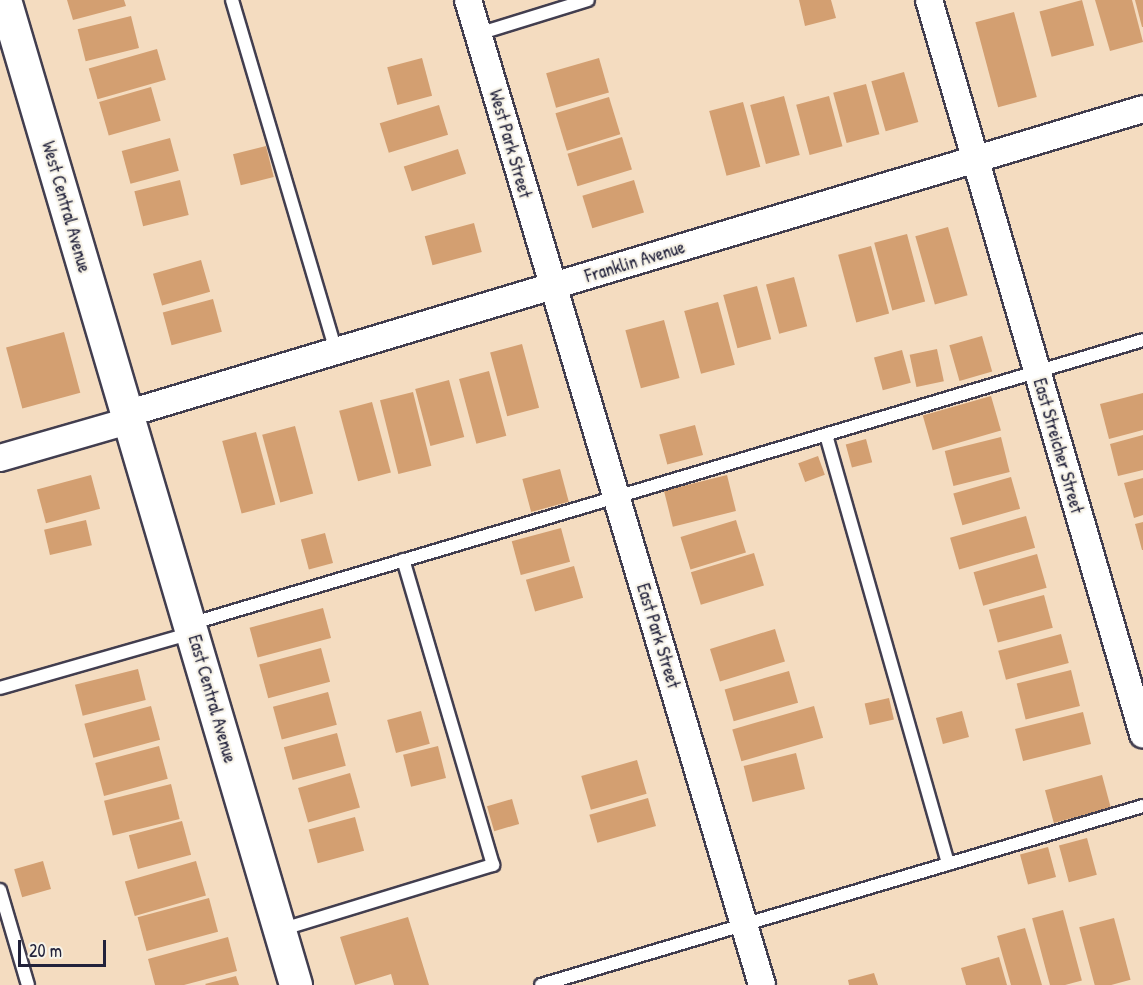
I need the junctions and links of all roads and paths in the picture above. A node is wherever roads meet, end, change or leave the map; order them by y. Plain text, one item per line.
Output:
1 (5, 0) edge
2 (232, 0) edge
3 (468, 0) edge
4 (588, 0) edge
5 (929, 0) edge
6 (478, 34) junction
7 (1143, 109) edge
8 (973, 160) junction
9 (551, 288) junction
10 (1143, 340) edge
11 (336, 352) junction
12 (1037, 372) junction
13 (127, 418) junction
14 (826, 435) junction
15 (0, 458) edge
16 (617, 498) junction
17 (403, 560) junction
18 (191, 628) junction
19 (0, 688) edge
20 (1143, 734) edge
21 (1143, 806) edge
22 (948, 864) junction
23 (0, 890) edge
24 (744, 925) junction
25 (279, 930) junction
26 (28, 985) edge
27 (296, 985) edge
28 (541, 985) edge
29 (762, 985) edge

1 - 13 street, West Central Avenue
2 - 11 lane
3 - 6 street, West Park Street
4 - 6 lane
5 - 8 street, East Streicher Street
6 - 9 street, West Park Street
7 - 8 street, Franklin Avenue
8 - 9 street, Franklin Avenue
8 - 12 street, East Streicher Street
9 - 11 street, Franklin Avenue
9 - 16 street, East Park Street
10 - 12 lane
11 - 13 street, Franklin Avenue
12 - 14 lane
12 - 20 street, East Streicher Street
13 - 15 street, Franklin Avenue
13 - 18 street, East Central Avenue
14 - 16 lane
14 - 22 lane
16 - 17 lane
16 - 24 street, East Park Street
17 - 18 lane
17 - 25 lane
18 - 19 lane
18 - 25 street, East Central Avenue
21 - 22 lane
22 - 24 lane
23 - 26 lane
24 - 28 lane
24 - 29 street, East Park Street
25 - 27 street, East Central Avenue

